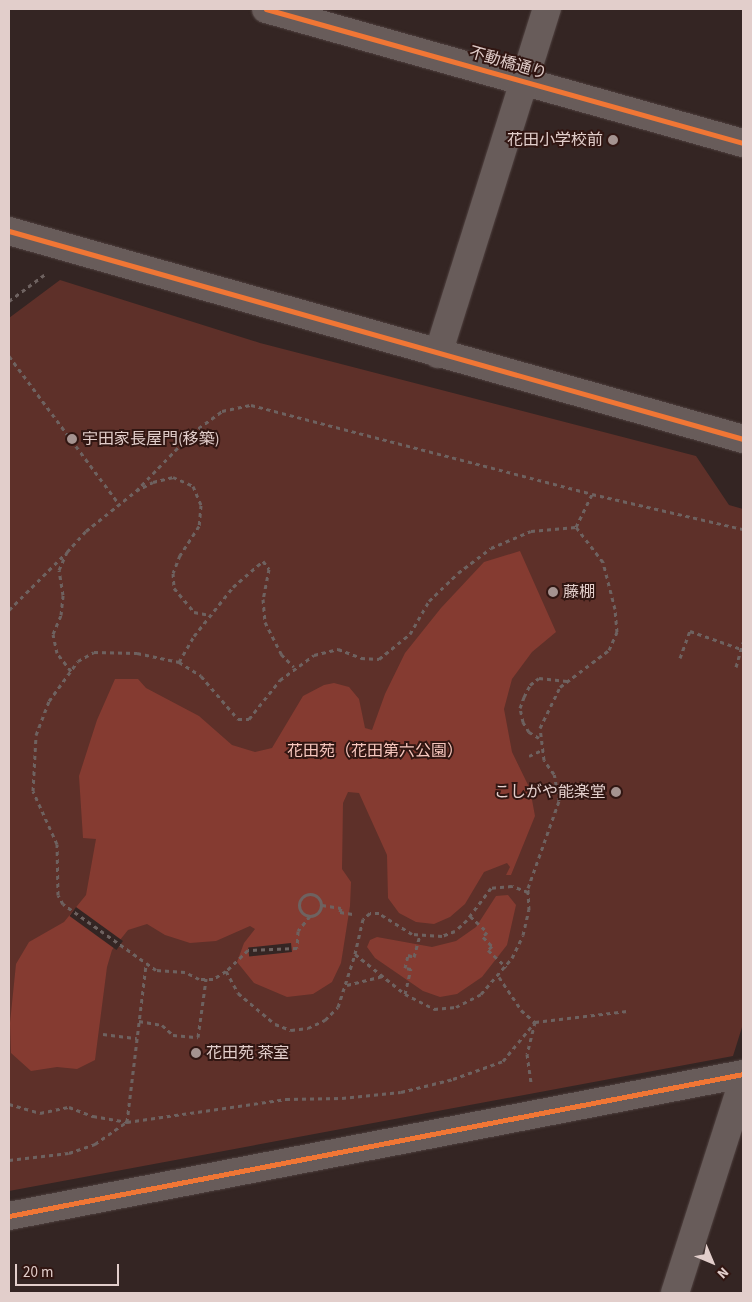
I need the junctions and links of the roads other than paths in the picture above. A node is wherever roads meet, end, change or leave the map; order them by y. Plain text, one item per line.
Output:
1 (266, 9) edge
2 (547, 9) edge
3 (524, 81) junction
4 (743, 143) edge
5 (9, 230) edge
6 (438, 354) junction
7 (743, 439) edge
8 (743, 1074) edge
9 (743, 1081) edge
10 (9, 1216) edge
11 (675, 1293) edge

1 - 3 street, 不動橋通り
2 - 3 street
3 - 4 street, 不動橋通り
3 - 6 street
5 - 6 street
6 - 7 street
8 - 10 street
9 - 11 street

